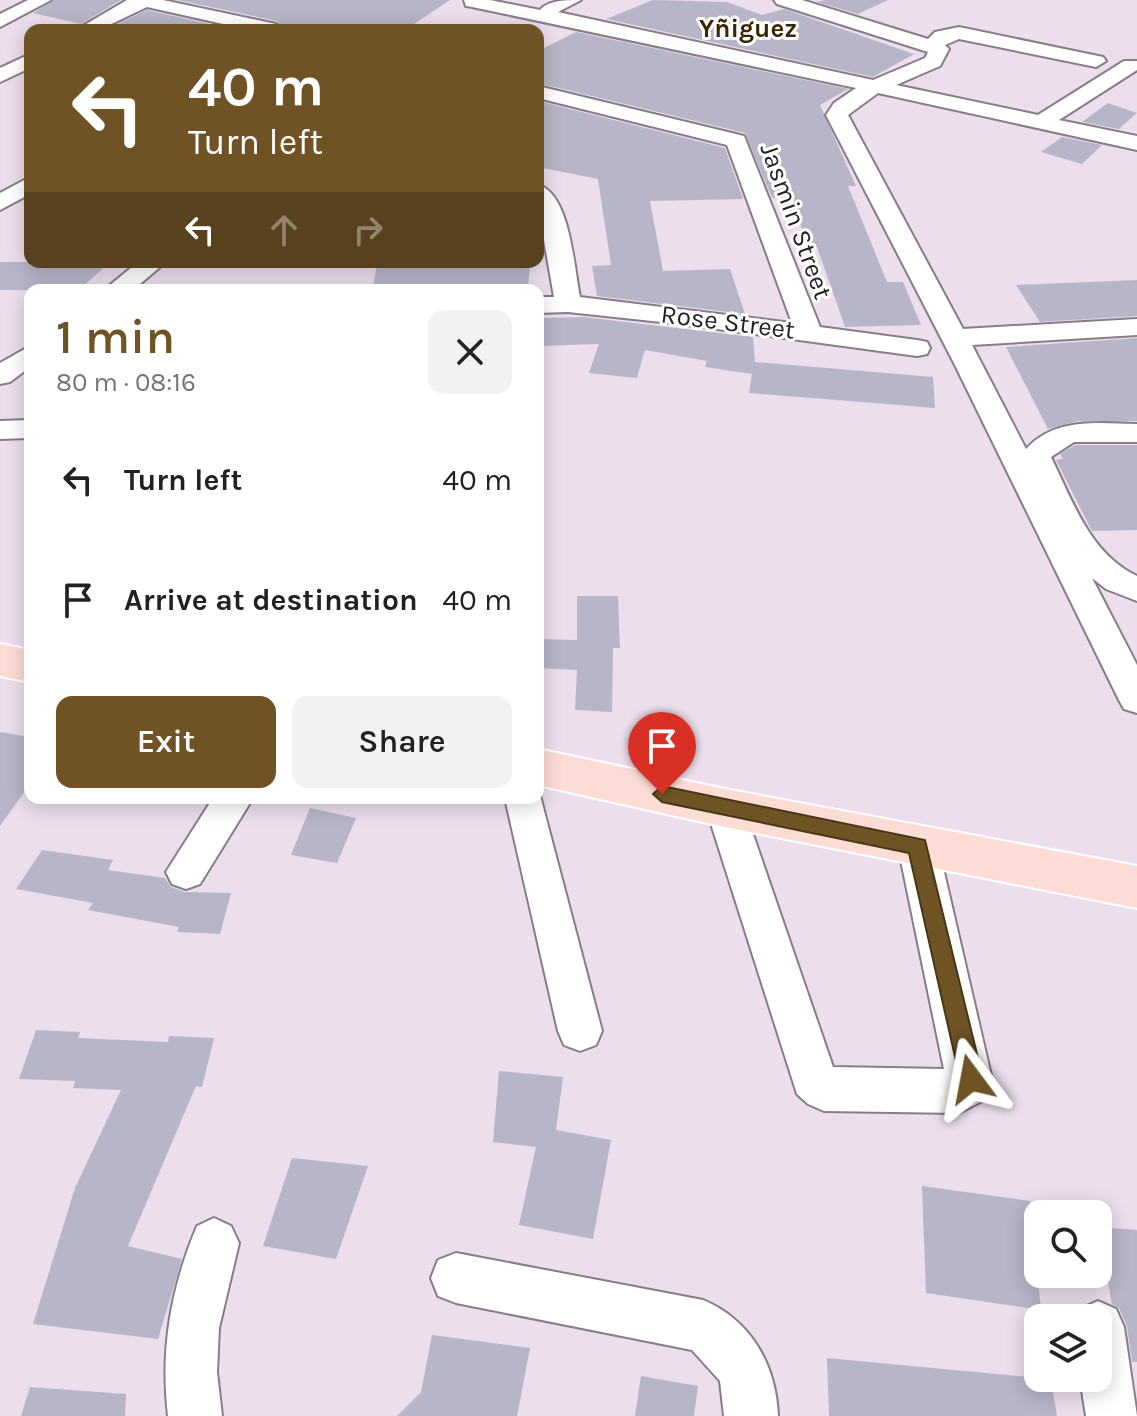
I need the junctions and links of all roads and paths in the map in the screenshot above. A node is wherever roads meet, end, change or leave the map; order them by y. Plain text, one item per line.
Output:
1 (42, 0) edge
2 (572, 0) edge
3 (783, 0) edge
4 (472, 2) dead end
5 (0, 5) edge
6 (22, 10) junction
7 (553, 18) junction
8 (0, 21) edge
9 (97, 24) edge
10 (246, 24) edge
11 (933, 46) junction
12 (1096, 61) dead end
13 (24, 63) edge
14 (1131, 65) dead end
15 (0, 76) edge
16 (878, 88) junction
17 (544, 93) edge
18 (1043, 121) junction
19 (1137, 143) edge
20 (24, 188) edge
21 (544, 198) edge
22 (0, 203) edge
23 (146, 268) edge
24 (125, 284) edge
25 (568, 304) junction
26 (544, 305) edge
27 (1137, 327) edge
28 (808, 331) junction
29 (954, 338) junction
30 (917, 348) dead end
31 (24, 358) edge
32 (0, 376) edge
33 (24, 429) edge
34 (0, 430) edge
35 (1137, 433) edge
36 (1137, 590) edge
37 (0, 660) edge
38 (24, 665) edge
39 (1137, 700) edge
40 (544, 768) edge
41 (230, 804) edge
42 (525, 804) edge
43 (725, 808) junction
44 (918, 846) junction
45 (186, 872) dead end
46 (1137, 887) edge
47 (580, 1031) dead end
48 (214, 1243) dead end
49 (456, 1278) dead end
50 (1109, 1392) edge
51 (195, 1416) edge
52 (751, 1416) edge
53 (1113, 1416) edge

1 - 6 street
2 - 7 street
3 - 11 street
4 - 7 street
5 - 6 street
6 - 8 street
7 - 16 street
9 - 10 street
11 - 12 street
11 - 16 street
13 - 15 street
14 - 18 street
16 - 18 street
16 - 29 street
17 - 28 street, Jasmin Street
18 - 19 street
20 - 22 street
21 - 25 street
23 - 24 street
25 - 26 street, Rose Street
25 - 28 street, Rose Street
27 - 29 street
28 - 30 street, Rose Street
29 - 39 street
31 - 32 street
33 - 34 street
35 - 36 street
37 - 38 main road
40 - 43 main road
41 - 45 street
42 - 47 street
43 - 44 main road
43 - 44 street
44 - 46 main road
48 - 51 street
49 - 52 street
50 - 53 street

